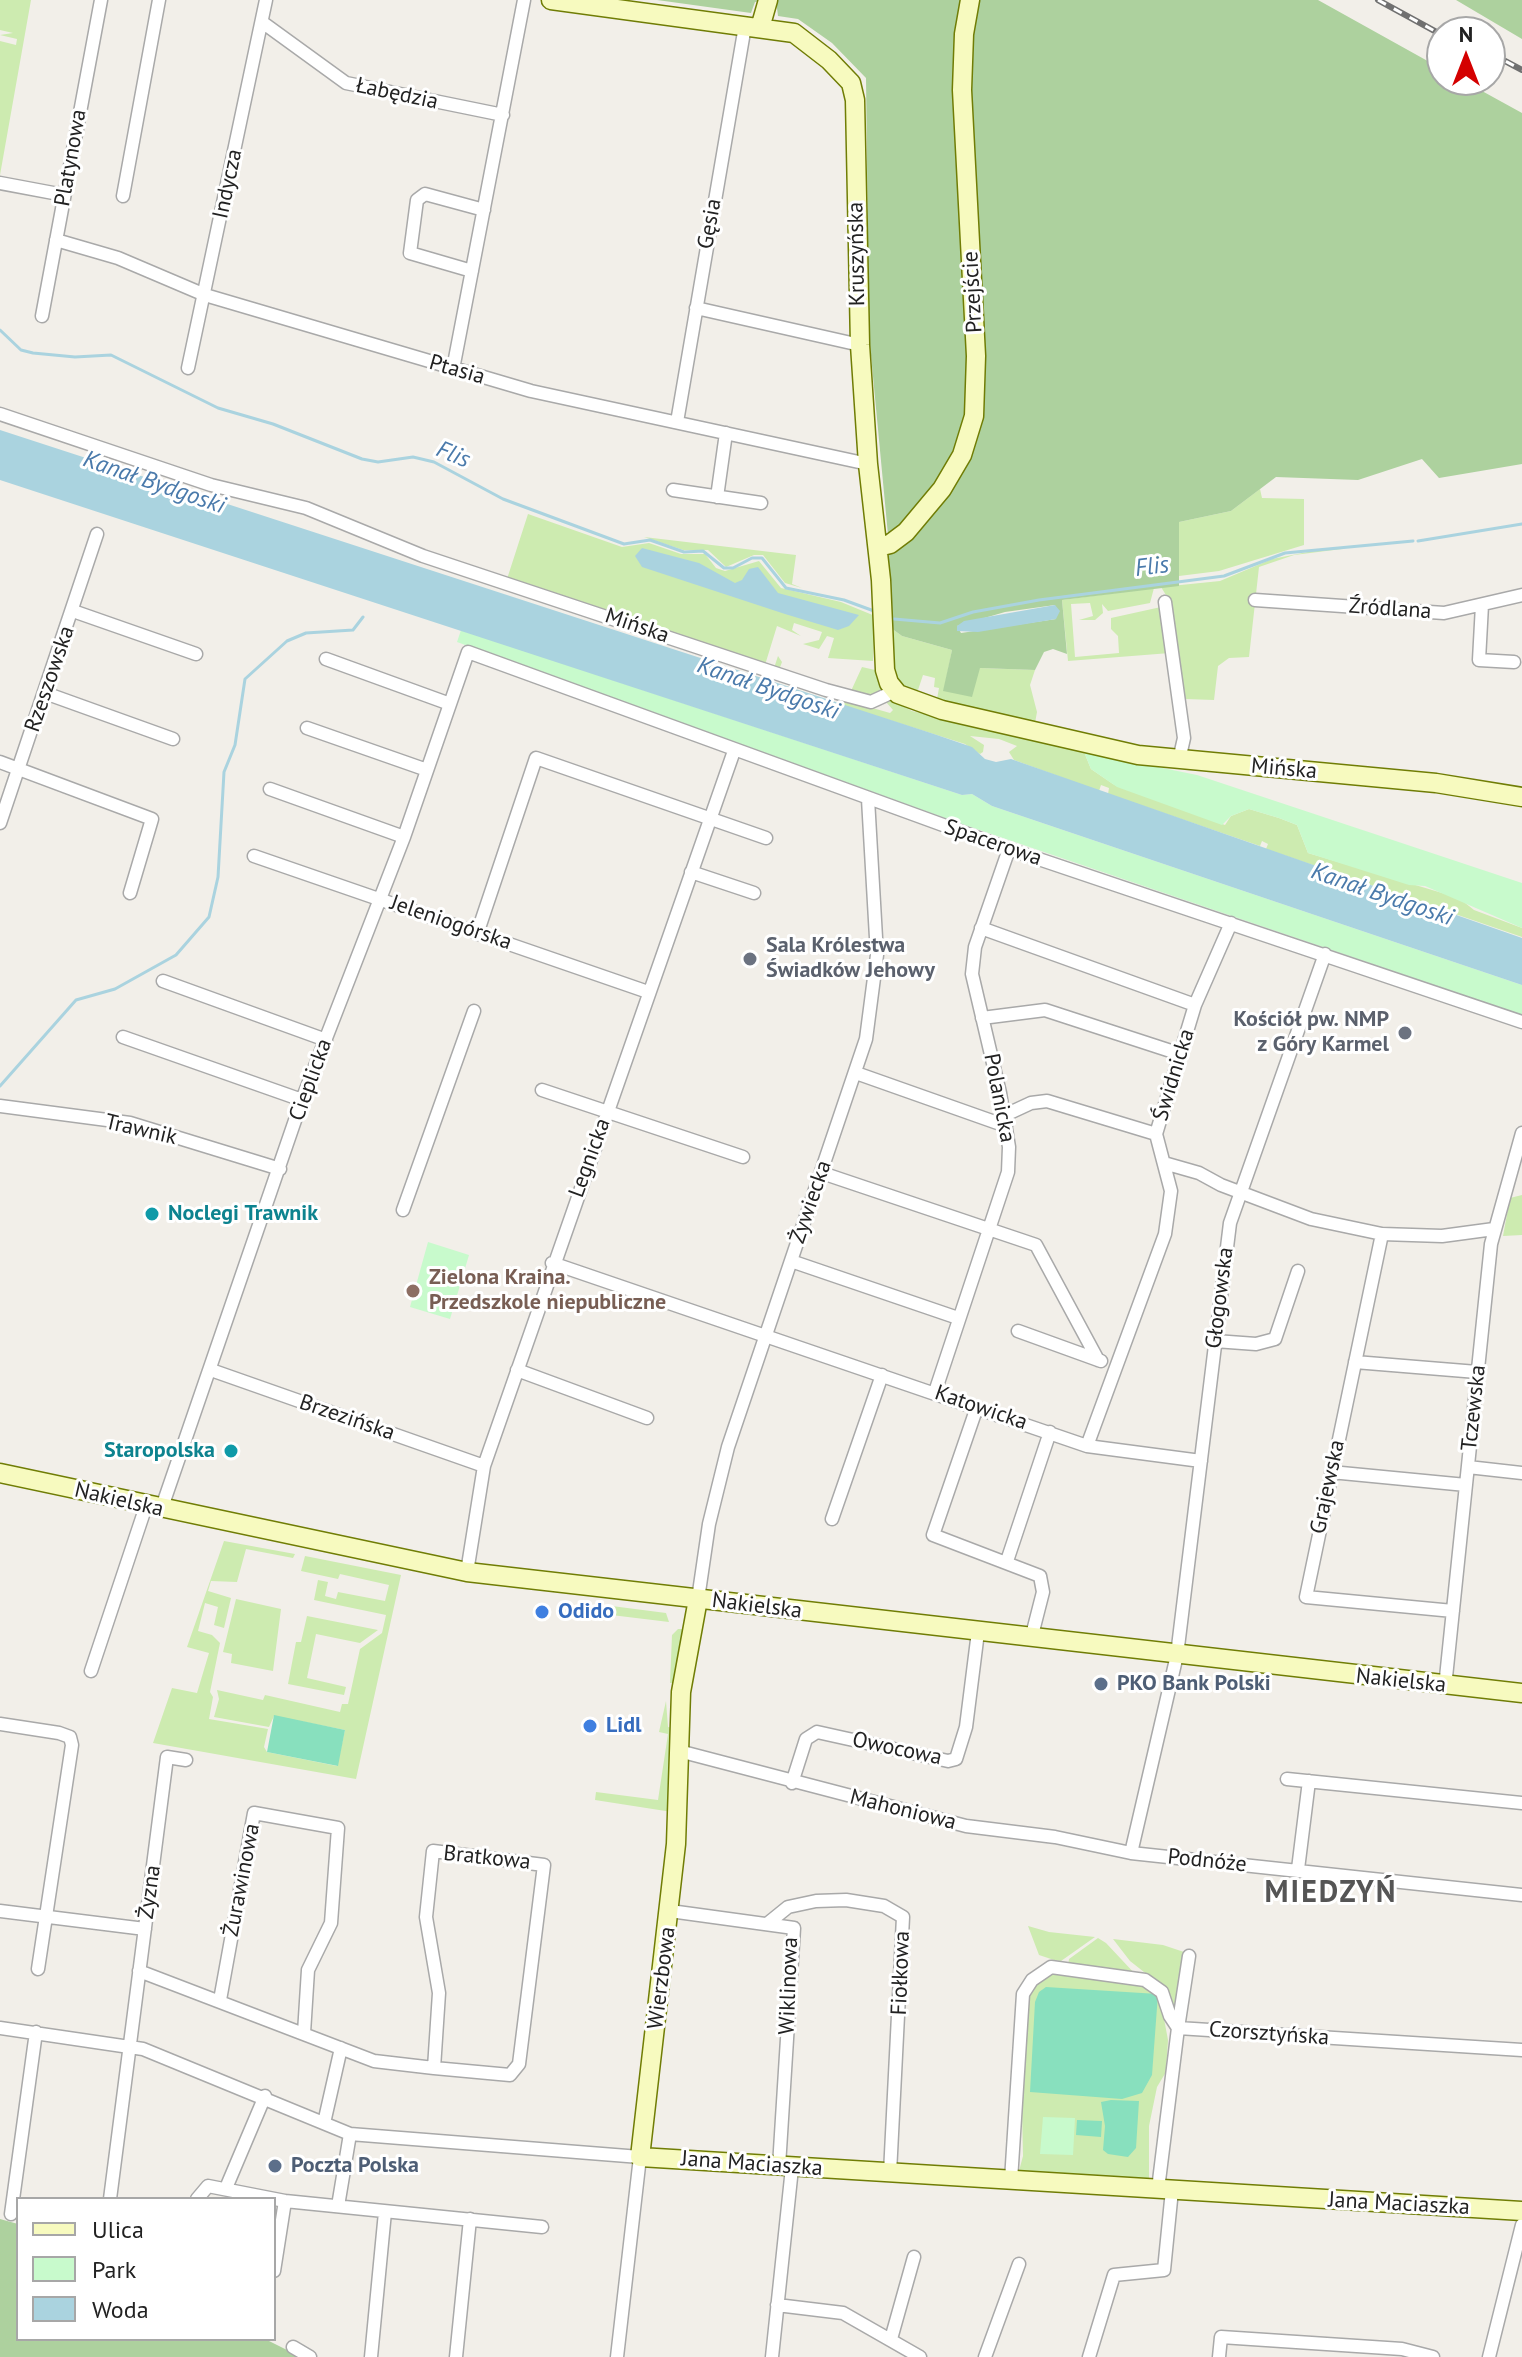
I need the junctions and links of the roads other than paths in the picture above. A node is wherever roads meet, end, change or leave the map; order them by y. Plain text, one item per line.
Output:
1 (101, 0) edge
2 (159, 0) edge
3 (266, 0) edge
4 (524, 0) edge
5 (551, 0) edge
6 (768, 0) edge
7 (970, 0) edge
8 (602, 4) edge
9 (262, 22) junction
10 (752, 27) junction
11 (503, 115) junction
12 (0, 183) edge
13 (64, 195) junction
14 (123, 196) dead end
15 (484, 210) junction
16 (56, 240) junction
17 (472, 271) junction
18 (205, 295) junction
19 (696, 308) junction
20 (42, 316) dead end
21 (860, 345) junction
22 (188, 368) dead end
23 (453, 369) junction
24 (0, 414) edge
25 (677, 422) junction
26 (726, 433) junction
27 (868, 464) junction
28 (673, 490) dead end
29 (717, 497) junction
30 (761, 503) dead end
31 (97, 534) dead end
32 (878, 547) junction
33 (1522, 595) edge
34 (1255, 600) dead end
35 (1165, 602) dead end
36 (1482, 605) junction
37 (73, 611) junction
38 (468, 652) joint
39 (196, 654) dead end
40 (326, 659) dead end
41 (1514, 662) dead end
42 (895, 691) junction
43 (45, 693) junction
44 (450, 704) junction
45 (307, 728) dead end
46 (173, 739) dead end
47 (734, 751) junction
48 (1179, 760) junction
49 (0, 762) edge
50 (20, 769) junction
51 (427, 770) junction
52 (270, 789) dead end
53 (1522, 797) edge
54 (868, 799) junction
55 (710, 817) junction
56 (0, 823) edge
57 (404, 837) junction
58 (766, 838) dead end
59 (1009, 849) junction
60 (254, 856) dead end
61 (691, 872) junction
62 (130, 893) dead end
63 (754, 893) dead end
64 (378, 897) junction
65 (1231, 923) junction
66 (981, 928) junction
67 (477, 934) junction
68 (1325, 954) junction
69 (163, 981) dead end
70 (648, 992) junction
71 (1195, 1005) junction
72 (474, 1011) dead end
73 (982, 1018) junction
74 (1522, 1022) edge
75 (123, 1037) dead end
76 (326, 1040) junction
77 (1180, 1054) junction
78 (856, 1073) junction
79 (542, 1090) dead end
80 (1000, 1093) junction
81 (302, 1100) junction
82 (0, 1106) edge
83 (1023, 1106) junction
84 (607, 1113) junction
85 (1004, 1121) junction
86 (1522, 1133) edge
87 (1156, 1134) junction
88 (743, 1157) dead end
89 (1164, 1163) junction
90 (280, 1169) junction
91 (822, 1173) junction
92 (1239, 1193) junction
93 (403, 1210) dead end
94 (1494, 1229) junction
95 (988, 1232) junction
96 (1382, 1234) junction
97 (791, 1261) junction
98 (552, 1263) junction
99 (1298, 1271) dead end
100 (958, 1318) junction
101 (1018, 1331) dead end
102 (765, 1336) junction
103 (1215, 1341) junction
104 (1098, 1360) junction
105 (1355, 1362) junction
106 (1115, 1367) junction
107 (211, 1370) junction
108 (517, 1370) junction
109 (1477, 1372) junction
110 (882, 1375) junction
111 (935, 1392) junction
112 (977, 1407) junction
113 (647, 1418) dead end
114 (1050, 1432) junction
115 (1087, 1446) junction
116 (1201, 1461) junction
117 (484, 1466) junction
118 (1468, 1467) junction
119 (1331, 1472) junction
120 (0, 1473) edge
121 (1522, 1473) edge
122 (1466, 1485) junction
123 (153, 1508) junction
124 (832, 1519) dead end
125 (1007, 1561) junction
126 (467, 1572) junction
127 (698, 1599) junction
128 (1453, 1611) junction
129 (978, 1632) junction
130 (1031, 1639) junction
131 (1177, 1655) junction
132 (91, 1671) dead end
133 (1445, 1687) junction
134 (1522, 1693) edge
135 (0, 1724) edge
136 (679, 1751) junction
137 (186, 1760) dead end
138 (1287, 1779) dead end
139 (1309, 1781) junction
140 (792, 1783) junction
141 (1522, 1803) edge
142 (1131, 1853) junction
143 (1298, 1869) junction
144 (1522, 1895) edge
145 (798, 1905) junction
146 (0, 1911) edge
147 (670, 1911) junction
148 (45, 1916) junction
149 (767, 1924) junction
150 (794, 1928) junction
151 (145, 1929) junction
152 (1189, 1956) dead end
153 (38, 1969) dead end
154 (139, 1971) junction
155 (220, 2000) junction
156 (0, 2028) edge
157 (1178, 2028) junction
158 (36, 2032) junction
159 (304, 2033) junction
160 (129, 2045) junction
161 (341, 2048) junction
162 (1522, 2050) edge
163 (434, 2068) junction
164 (265, 2096) junction
165 (324, 2123) junction
166 (350, 2134) junction
167 (640, 2157) junction
168 (785, 2167) junction
169 (890, 2173) junction
170 (1011, 2180) junction
171 (226, 2188) junction
172 (1165, 2190) junction
173 (198, 2196) edge
174 (110, 2197) edge
175 (267, 2197) edge
176 (276, 2199) edge
177 (285, 2201) junction
178 (338, 2206) junction
179 (1522, 2211) edge
180 (385, 2212) junction
181 (11, 2214) dead end
182 (470, 2219) junction
183 (1522, 2225) edge
184 (542, 2227) dead end
185 (914, 2257) dead end
186 (276, 2258) edge
187 (1019, 2264) dead end
188 (777, 2305) junction
189 (891, 2339) junction
190 (293, 2347) dead end
191 (310, 2357) edge
192 (371, 2357) edge
193 (456, 2357) edge
194 (617, 2357) edge
195 (772, 2357) edge
196 (920, 2357) edge
197 (985, 2357) edge
198 (1089, 2357) edge
199 (1219, 2357) edge
200 (1433, 2357) edge
201 (1489, 2357) edge

1 - 13 street, Platynowa
2 - 14 street
3 - 9 street, Indycza
4 - 11 street
5 - 8 street, Kruszyńska
6 - 10 street
7 - 32 street, Przejście
8 - 10 street, Kruszyńska
9 - 11 street, Łabędzia
9 - 18 street, Indycza
10 - 19 street, Gęsia
10 - 21 street, Kruszyńska
11 - 15 street
12 - 13 street
13 - 16 street, Platynowa
15 - 17 street
15 - 17 street
16 - 18 street, Ptasia
16 - 20 street, Platynowa
17 - 23 street
18 - 22 street, Indycza
18 - 23 street, Ptasia
19 - 21 street
19 - 25 street, Gęsia
21 - 27 street, Kruszyńska
23 - 25 street, Ptasia
24 - 42 street, Mińska
25 - 26 street, Ptasia
26 - 27 street, Ptasia
26 - 29 street
27 - 32 street, Kruszyńska
28 - 29 street
29 - 30 street
31 - 37 street, Rzeszowska
32 - 42 street, Kruszyńska
33 - 36 street, Źródlana
34 - 36 street, Źródlana
35 - 48 street
36 - 41 street
37 - 39 street
37 - 43 street, Rzeszowska
38 - 44 street, Cieplicka
38 - 47 street, Spacerowa
40 - 44 street
42 - 48 street, Mińska
43 - 46 street
43 - 50 street, Rzeszowska
44 - 51 street, Cieplicka
45 - 51 street
47 - 54 street, Spacerowa
47 - 55 street, Legnicka
48 - 53 street, Mińska
49 - 50 street
50 - 56 street, Rzeszowska
50 - 62 street
51 - 57 street, Cieplicka
52 - 57 street
54 - 59 street, Spacerowa
54 - 78 street, Żywiecka
55 - 58 street
55 - 61 street, Legnicka
55 - 67 street
57 - 64 street, Cieplicka
59 - 65 street, Spacerowa
59 - 66 street, Polanicka
60 - 64 street, Jeleniogórska
61 - 63 street
61 - 70 street, Legnicka
64 - 67 street, Jeleniogórska
64 - 76 street, Cieplicka
65 - 68 street, Spacerowa
65 - 71 street, Świdnicka
66 - 71 street
66 - 73 street, Polanicka
67 - 70 street, Jeleniogórska
68 - 74 street, Spacerowa
68 - 92 street, Głogowska
69 - 76 street
70 - 84 street, Legnicka
71 - 77 street, Świdnicka
72 - 93 street
73 - 77 street
73 - 80 street, Polanicka
75 - 81 street
76 - 81 street, Cieplicka
77 - 87 street, Świdnicka
78 - 85 street
78 - 91 street, Żywiecka
79 - 84 street
80 - 83 street
80 - 85 street, Polanicka
81 - 90 street, Cieplicka
82 - 90 street, Trawnik
83 - 85 street
83 - 87 street
84 - 88 street
84 - 98 street, Legnicka
85 - 95 street, Polanicka
86 - 94 street, Tczewska
87 - 89 street, Świdnicka
89 - 92 street
89 - 106 street, Świdnicka
90 - 107 street, Cieplicka
91 - 95 street
91 - 97 street, Żywiecka
92 - 96 street
92 - 103 street, Głogowska
94 - 96 street
94 - 109 street, Tczewska
95 - 100 street, Polanicka
95 - 104 street
96 - 105 street, Grajewska
97 - 100 street
97 - 102 street, Żywiecka
98 - 102 street, Katowicka
98 - 108 street, Legnicka
99 - 103 street
100 - 111 street, Polanicka
101 - 104 street
102 - 110 street, Katowicka
102 - 127 street, Żywiecka
103 - 116 street, Głogowska
104 - 106 street
105 - 109 street
105 - 119 street, Grajewska
106 - 115 street, Świdnicka
107 - 117 street, Brzezińska
107 - 123 street, Cieplicka
108 - 113 street
108 - 117 street, Legnicka
109 - 118 street, Tczewska
110 - 111 street, Katowicka
110 - 124 street
111 - 112 street, Katowicka
112 - 114 street, Katowicka
112 - 125 street
114 - 115 street, Katowicka
114 - 125 street
115 - 116 street, Katowicka
116 - 131 street, Głogowska
117 - 126 street, Legnicka
118 - 121 street
118 - 122 street, Tczewska
119 - 122 street
119 - 128 street, Grajewska
120 - 123 street, Nakielska
122 - 128 street, Tczewska
123 - 126 street, Nakielska
123 - 132 street, Cieplicka
125 - 130 street
126 - 127 street, Nakielska
127 - 129 street, Nakielska
127 - 136 street, Wierzbowa
128 - 133 street, Tczewska
129 - 130 street, Nakielska
129 - 140 street, Owocowa
130 - 131 street, Nakielska
131 - 133 street, Nakielska
131 - 142 street, Głogowska
133 - 134 street, Nakielska
135 - 148 street
136 - 140 street, Mahoniowa
136 - 147 street, Wierzbowa
137 - 151 street, Żyzna
138 - 139 street
139 - 141 street
139 - 143 street
140 - 142 street, Mahoniowa
142 - 143 street, Podnóże
143 - 144 street, Podnóże
145 - 149 street, Fiołkowa
145 - 150 street
145 - 169 street, Fiołkowa
146 - 148 street
147 - 149 street, Wiklinowa
147 - 167 street, Wierzbowa
148 - 151 street
148 - 153 street
149 - 150 street, Wiklinowa
150 - 168 street, Wiklinowa
151 - 154 street, Żyzna
152 - 157 street
154 - 155 street
154 - 160 street, Żyzna
155 - 159 street
155 - 159 street, Żurawinowa
156 - 158 street, Jana Maciaszka
157 - 162 street, Czorsztyńska
157 - 170 street
157 - 172 street, Czorsztyńska
158 - 160 street, Jana Maciaszka
158 - 181 street
159 - 161 street
160 - 164 street, Jana Maciaszka
160 - 174 street, Żyzna
161 - 163 street
161 - 165 street
163 - 163 street, Bratkowa
164 - 165 street, Jana Maciaszka
164 - 171 street
165 - 166 street, Jana Maciaszka
166 - 167 street, Jana Maciaszka
166 - 178 street
167 - 168 street, Jana Maciaszka
167 - 194 street, Wierzbowa
168 - 169 street, Jana Maciaszka
168 - 188 street, Wiklinowa
169 - 170 street, Jana Maciaszka
170 - 172 street, Jana Maciaszka
171 - 173 street
171 - 175 street
172 - 179 street, Jana Maciaszka
172 - 198 street, Czorsztyńska
176 - 177 street
177 - 178 street
177 - 186 street
178 - 180 street
180 - 182 street
180 - 192 street
182 - 184 street
182 - 193 street
183 - 201 street
185 - 189 street
187 - 197 street
188 - 189 street
188 - 195 street, Wiklinowa
189 - 196 street
190 - 191 street
199 - 200 street

